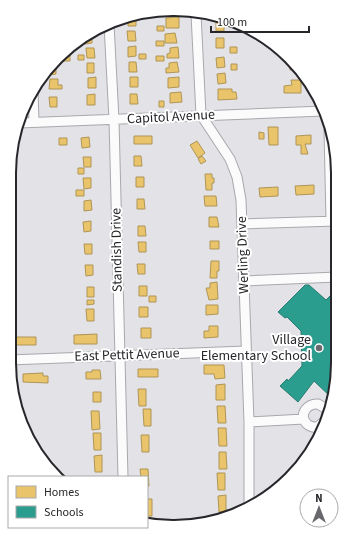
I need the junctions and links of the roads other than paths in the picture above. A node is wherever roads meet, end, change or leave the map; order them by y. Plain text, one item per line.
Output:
1 (196, 17) edge
2 (109, 30) edge
3 (33, 102) edge
4 (318, 111) edge
5 (200, 114) junction
6 (114, 120) junction
7 (34, 122) junction
8 (24, 123) edge
9 (331, 221) edge
10 (242, 224) junction
11 (331, 277) edge
12 (244, 281) junction
13 (246, 351) junction
14 (119, 356) junction
15 (16, 360) edge
16 (324, 409) edge
17 (304, 419) junction
18 (249, 422) junction
19 (317, 427) edge
20 (123, 476) edge
21 (249, 501) edge

1 - 5 street
2 - 6 street, Standish Drive
3 - 7 street
4 - 5 street, Capitol Avenue
5 - 6 street, Capitol Avenue
5 - 10 street, Werling Drive
6 - 7 street, Capitol Avenue
6 - 14 street, Standish Drive
7 - 8 street, Capitol Avenue
9 - 10 street
10 - 12 street, Werling Drive
11 - 12 street
12 - 13 street, Werling Drive
13 - 14 street, East Pettit Avenue
13 - 18 street, Werling Drive
14 - 15 street, East Pettit Avenue
14 - 20 street, Standish Drive
16 - 17 street
17 - 18 street
17 - 19 street
18 - 21 street, Werling Drive

